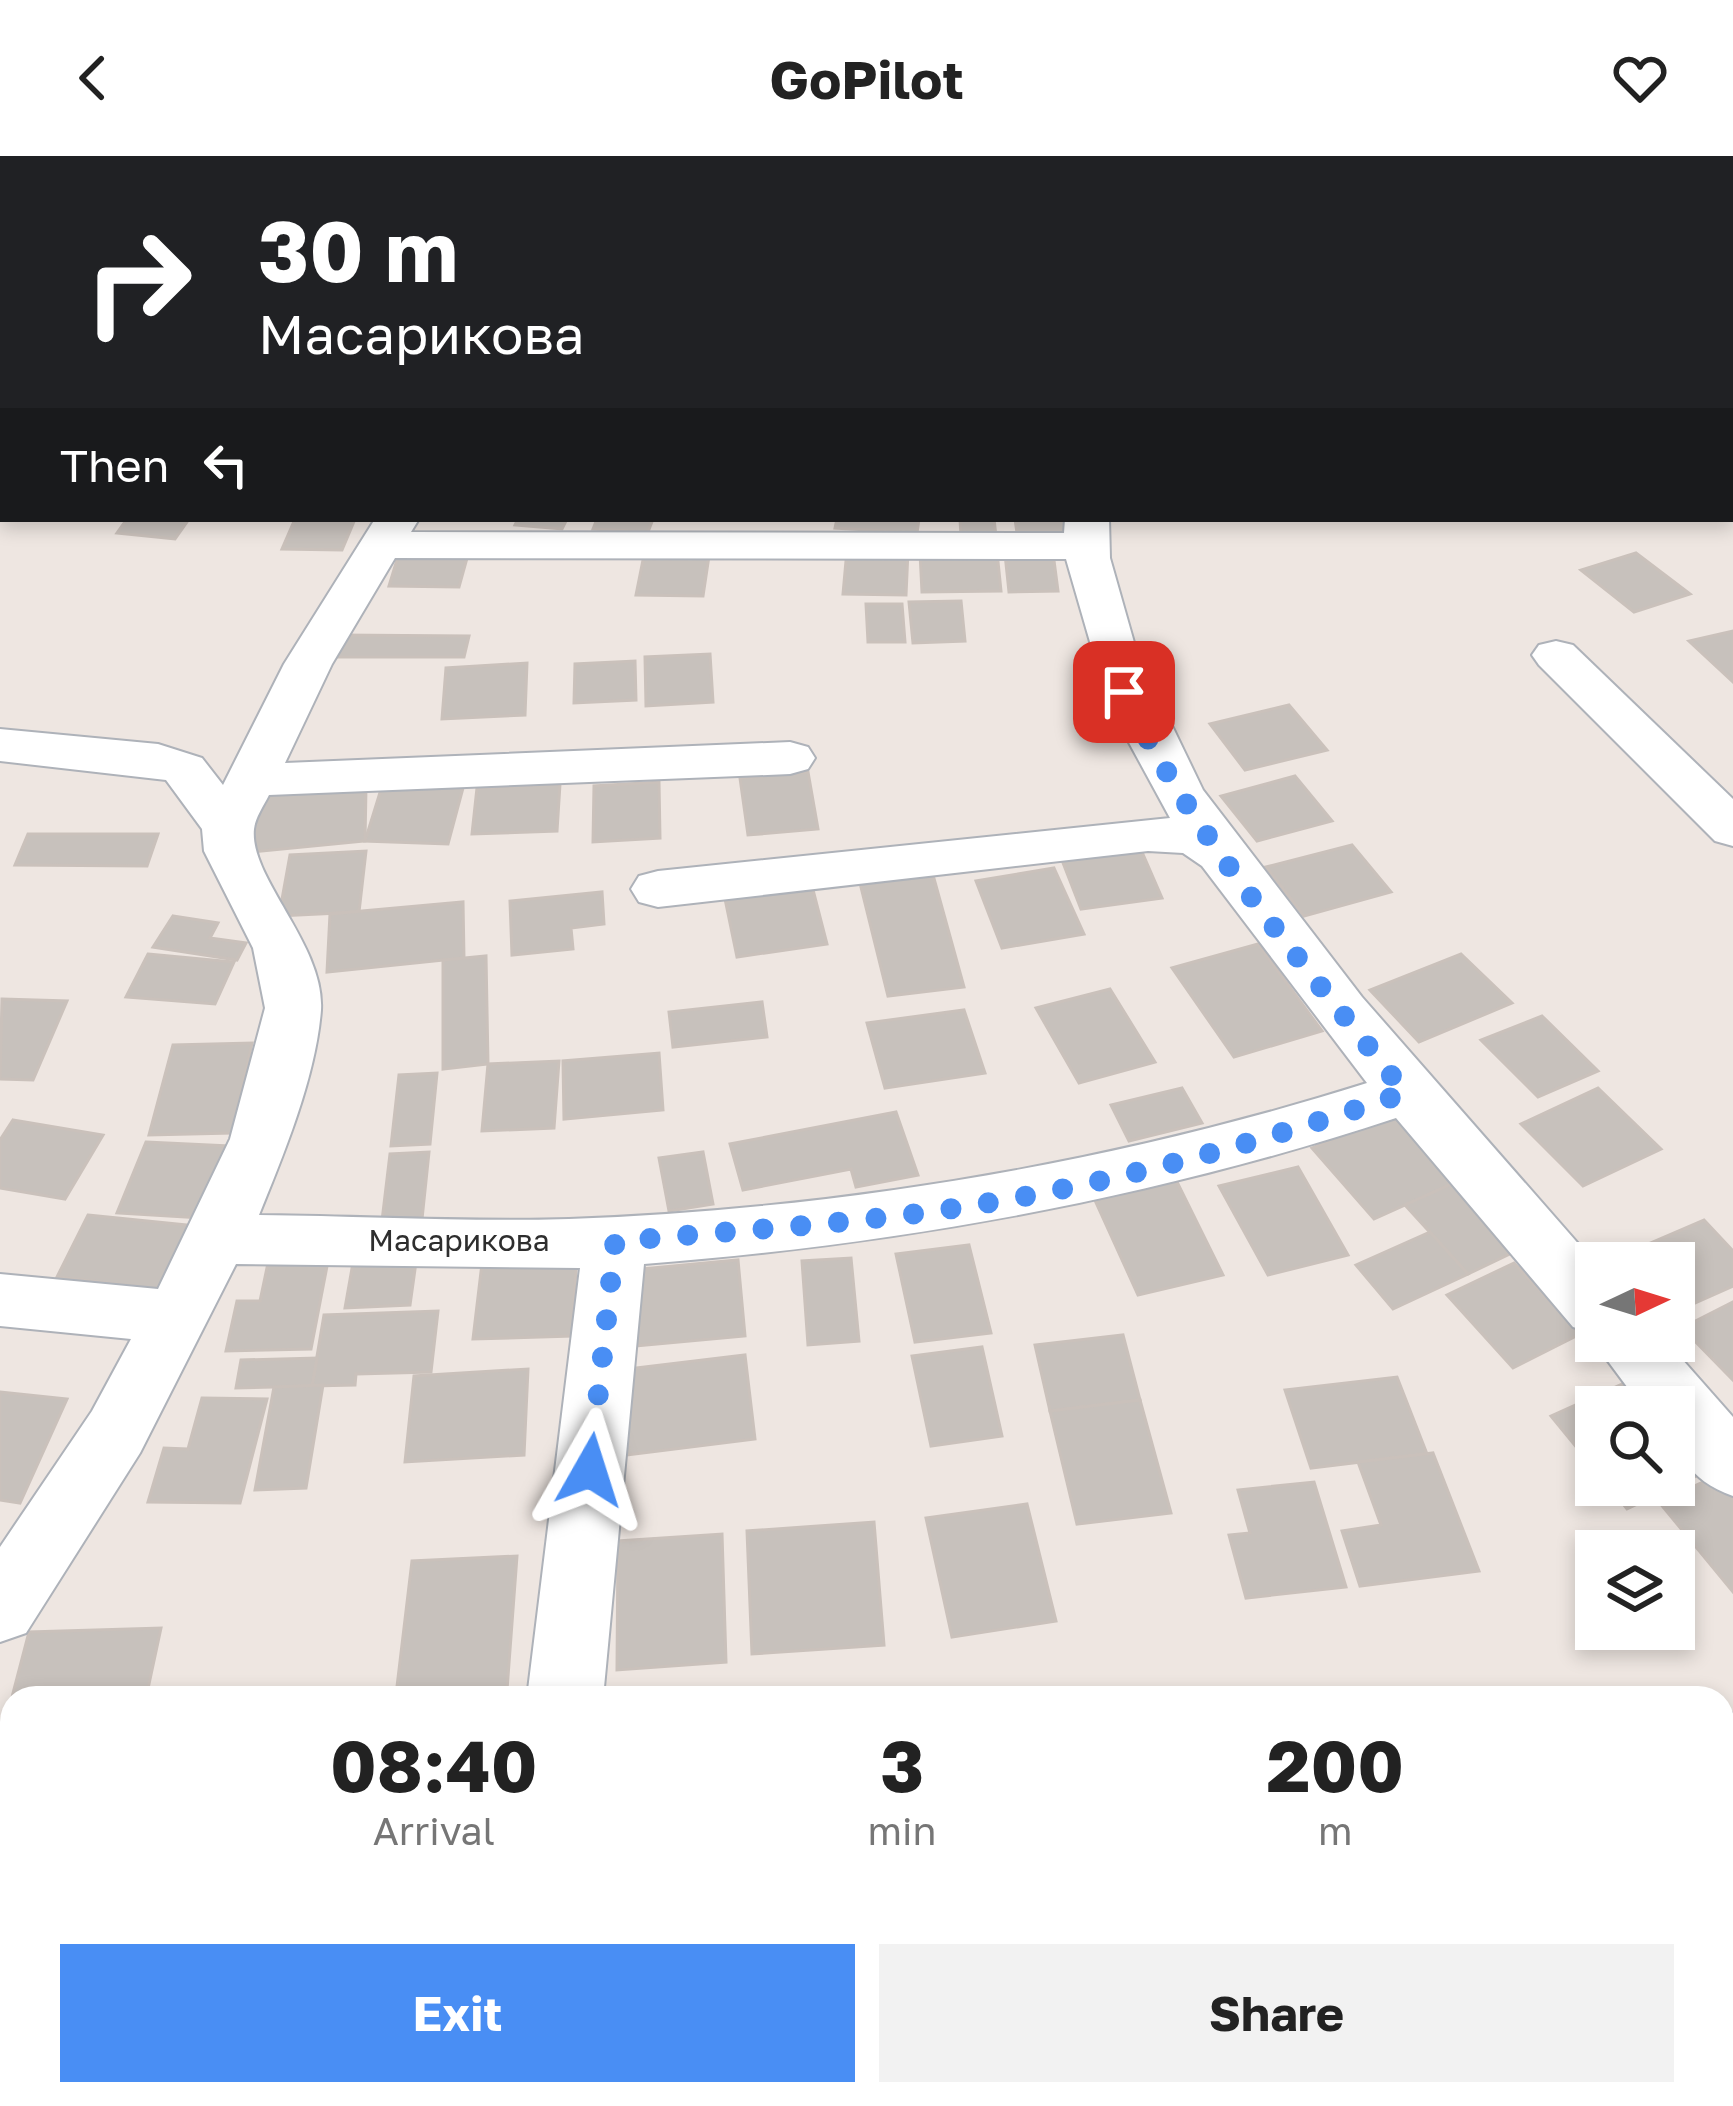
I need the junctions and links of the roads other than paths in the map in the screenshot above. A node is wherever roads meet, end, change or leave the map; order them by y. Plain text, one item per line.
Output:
1 (388, 532) edge
2 (1085, 532) edge
3 (1556, 655) dead end
4 (0, 746) edge
5 (790, 758) dead end
6 (239, 804) junction
7 (1733, 829) edge
8 (1219, 854) junction
9 (658, 889) dead end
10 (1405, 1093) junction
11 (217, 1239) junction
12 (615, 1242) junction
13 (1575, 1284) edge
14 (0, 1300) edge
15 (173, 1317) junction
16 (1644, 1362) edge
17 (1733, 1466) edge
18 (0, 1609) edge
19 (566, 1686) edge

1 - 2 street
1 - 6 street
2 - 8 street
3 - 7 street
4 - 6 street
5 - 6 street
6 - 11 street
8 - 9 street
8 - 10 street
10 - 12 street, Масарикова
10 - 13 street
11 - 12 street, Масарикова
11 - 15 street
12 - 19 street
14 - 15 street
15 - 18 street
16 - 17 street

